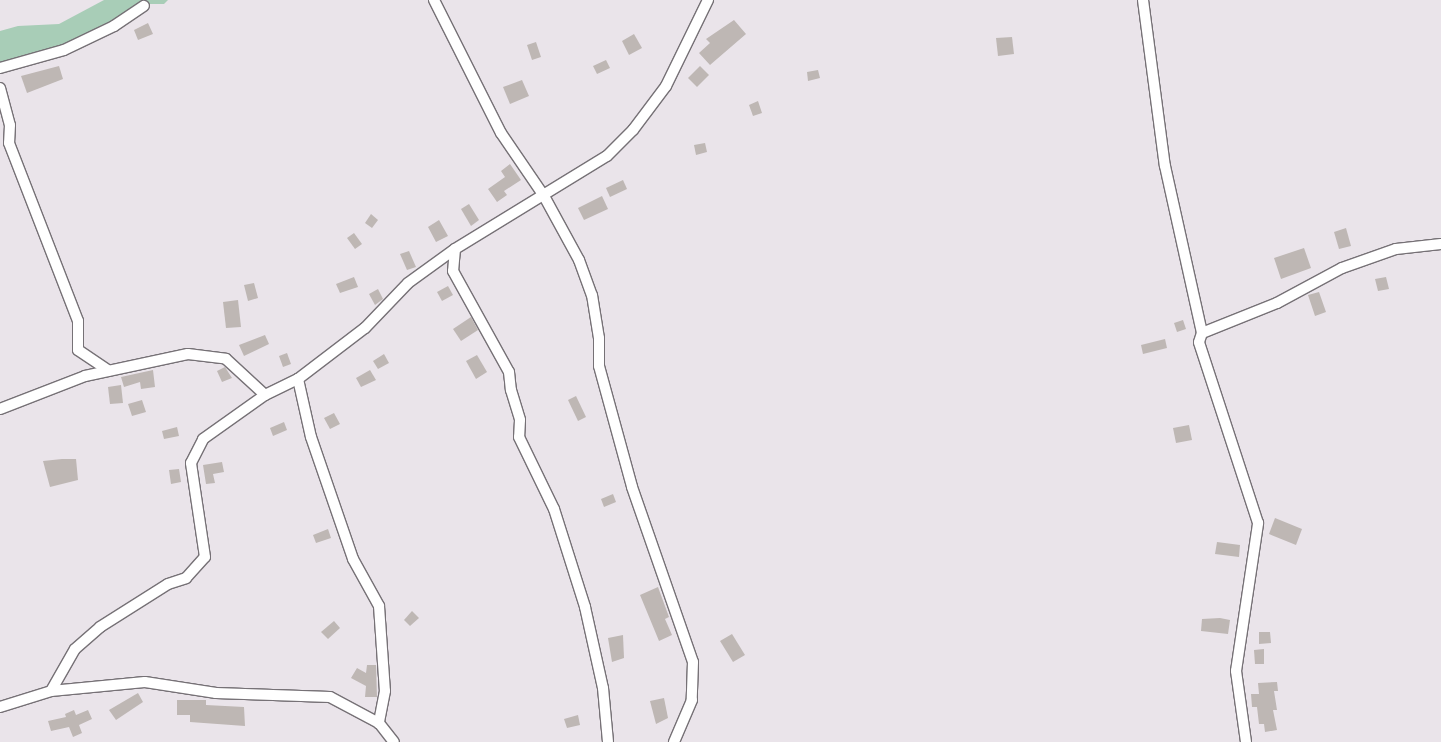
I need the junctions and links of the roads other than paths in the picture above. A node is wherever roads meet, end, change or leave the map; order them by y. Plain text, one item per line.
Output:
1 (434, 0) edge
2 (708, 0) edge
3 (1143, 0) edge
4 (144, 6) dead end
5 (0, 68) edge
6 (0, 88) edge
7 (544, 196) junction
8 (1441, 244) edge
9 (455, 249) junction
10 (1202, 333) junction
11 (109, 371) junction
12 (298, 379) junction
13 (265, 395) junction
14 (0, 409) edge
15 (51, 691) junction
16 (0, 708) edge
17 (379, 723) junction
18 (394, 742) edge
19 (608, 742) edge
20 (674, 742) edge
21 (1246, 742) edge

1 - 7 street
2 - 7 street
3 - 10 street
4 - 5 street
6 - 11 street
7 - 9 street
7 - 20 street
8 - 10 street
9 - 12 street
9 - 19 street
10 - 21 street
11 - 13 street
11 - 14 street
12 - 13 street
12 - 17 street
13 - 15 street
15 - 16 street
15 - 17 street
17 - 18 street

